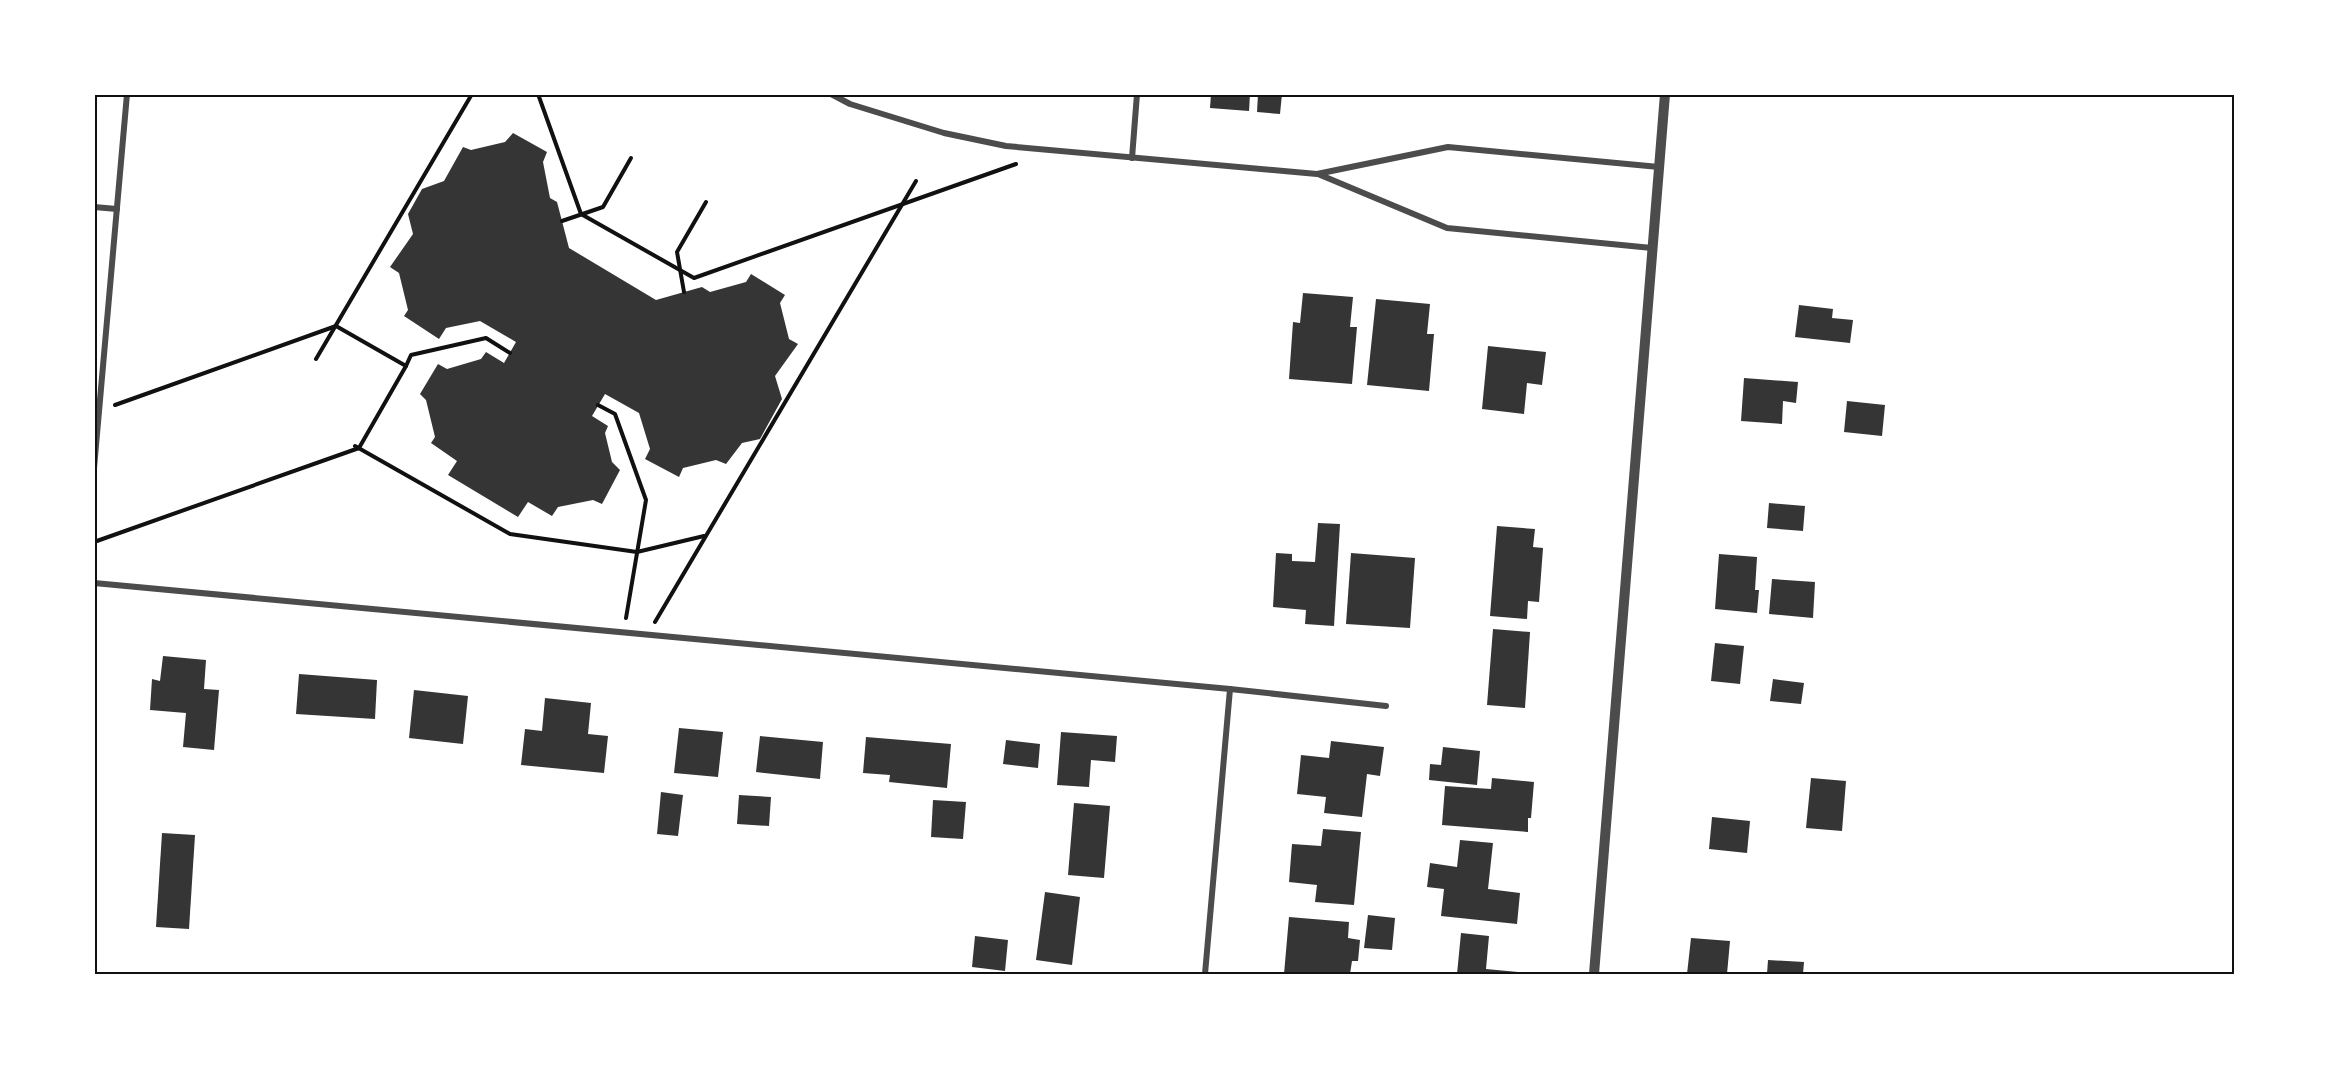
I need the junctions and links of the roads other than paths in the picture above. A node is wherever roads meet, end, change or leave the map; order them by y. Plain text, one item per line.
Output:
1 (126, 94) edge
2 (831, 94) edge
3 (1137, 94) edge
4 (1665, 94) edge
5 (1132, 158) junction
6 (1659, 167) junction
7 (1317, 174) junction
8 (94, 207) edge
9 (117, 209) junction
10 (1652, 248) junction
11 (94, 468) edge
12 (94, 583) edge
13 (1230, 689) junction
14 (1386, 706) dead end
15 (1205, 975) edge
16 (1594, 975) edge

1 - 9 street
2 - 5 street
3 - 5 street
4 - 6 street
5 - 7 street
6 - 7 street
6 - 10 street
7 - 10 street
8 - 9 street
9 - 11 street
10 - 16 street
12 - 13 street
13 - 14 street
13 - 15 street

